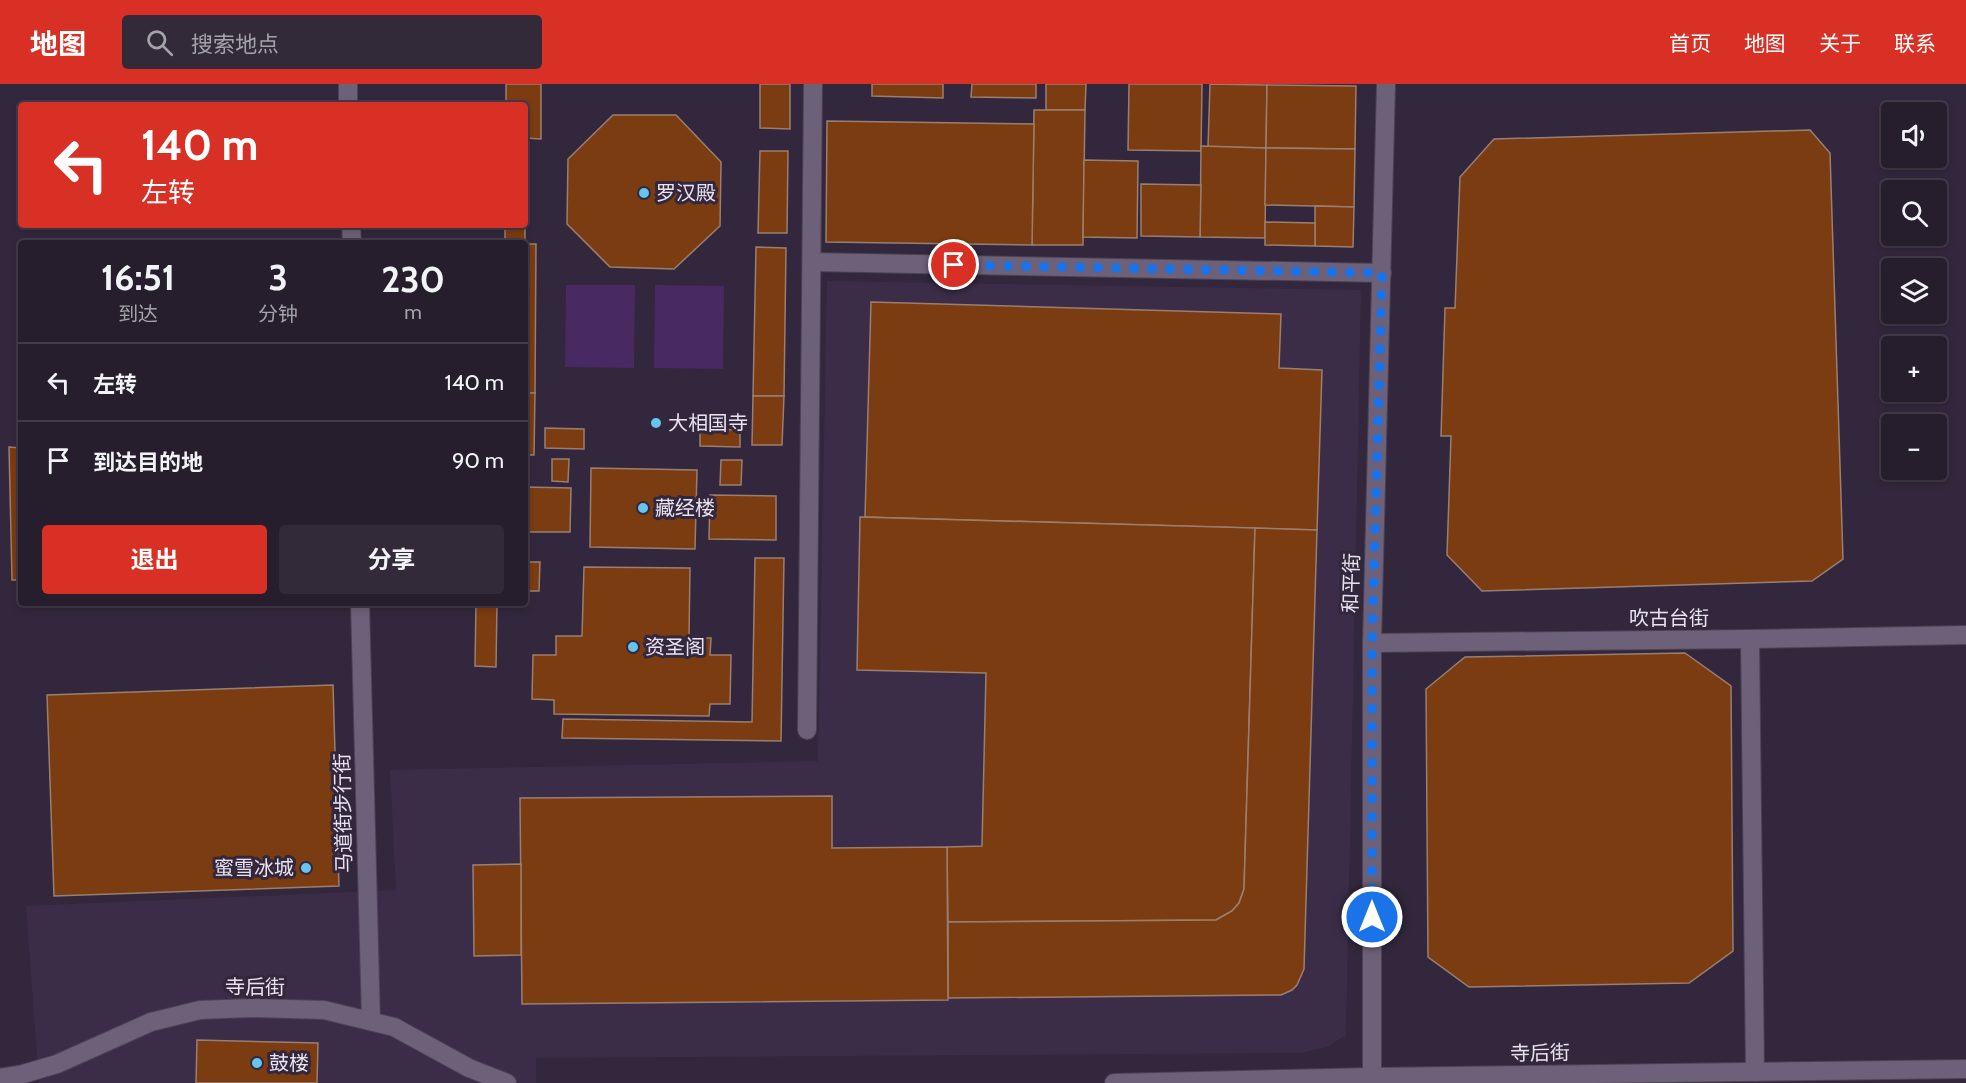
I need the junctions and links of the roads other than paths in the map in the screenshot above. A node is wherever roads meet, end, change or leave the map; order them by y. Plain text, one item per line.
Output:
1 (348, 84) edge
2 (813, 84) edge
3 (1386, 84) edge
4 (348, 102) edge
5 (812, 262) junction
6 (1382, 273) junction
7 (360, 606) edge
8 (1966, 636) edge
9 (1749, 639) junction
10 (1372, 643) junction
11 (807, 730) dead end
12 (370, 1021) junction
13 (1966, 1069) edge
14 (1755, 1072) junction
15 (0, 1078) edge
16 (1372, 1080) edge
17 (507, 1083) edge
18 (1114, 1083) edge

1 - 4 street
2 - 5 street
3 - 6 street, 和平街
5 - 6 street
5 - 11 street
6 - 10 street, 和平街
7 - 12 street, 马道街步行街
8 - 9 street, 吹古台街
9 - 10 street, 吹古台街
9 - 14 street
10 - 16 street, 和平街
12 - 15 street, 寺后街
12 - 17 street, 寺后街
13 - 14 street, 寺后街
14 - 16 street, 寺后街
16 - 18 street, 寺后街

